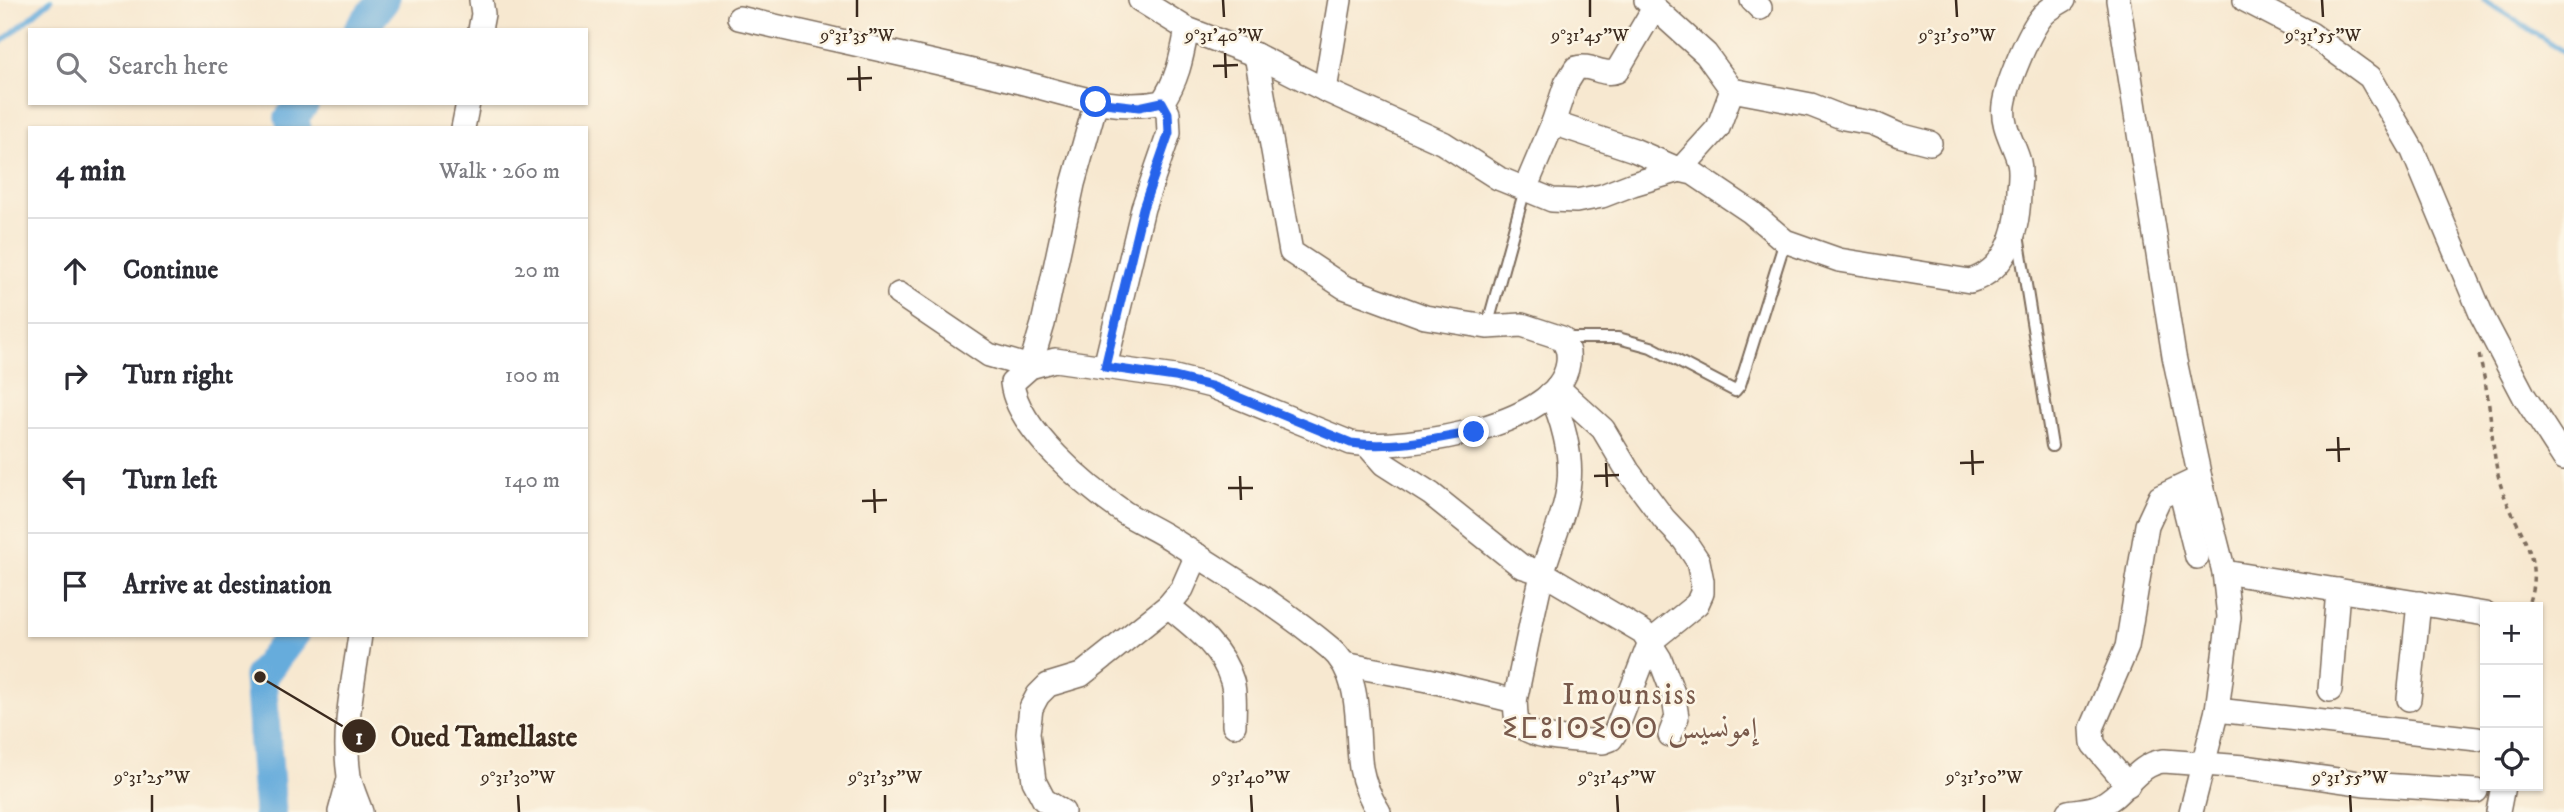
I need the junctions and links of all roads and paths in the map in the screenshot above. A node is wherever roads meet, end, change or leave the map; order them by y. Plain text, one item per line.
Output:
1 (481, 0) edge
2 (1140, 0) edge
3 (1340, 0) edge
4 (2064, 0) edge
5 (2118, 0) edge
6 (2245, 0) edge
7 (1650, 4) edge
8 (738, 18) dead end
9 (480, 28) edge
10 (1187, 29) junction
11 (1256, 55) junction
12 (1732, 89) junction
13 (1325, 90) junction
14 (1096, 102) junction
15 (1162, 102) junction
16 (468, 105) edge
17 (1553, 123) junction
18 (463, 126) edge
19 (1930, 143) dead end
20 (1680, 170) junction
21 (1525, 189) junction
22 (2017, 226) junction
23 (1785, 241) junction
24 (899, 294) dead end
25 (2482, 316) junction
26 (1487, 327) junction
27 (1562, 338) junction
28 (1030, 367) junction
29 (1105, 367) junction
30 (1554, 390) junction
31 (1368, 446) junction
32 (2052, 446) dead end
33 (2564, 457) edge
34 (2190, 483) junction
35 (1197, 555) junction
36 (2197, 557) dead end
37 (2224, 572) junction
38 (1542, 573) junction
39 (2338, 590) junction
40 (2528, 602) edge
41 (2419, 603) junction
42 (1168, 606) junction
43 (2480, 613) edge
44 (360, 637) edge
45 (1650, 642) junction
46 (1344, 664) junction
47 (2330, 690) dead end
48 (2409, 699) dead end
49 (1515, 701) junction
50 (2217, 710) junction
51 (1234, 726) dead end
52 (1670, 735) dead end
53 (2477, 739) dead end
54 (2204, 765) junction
55 (349, 779) junction
56 (2128, 785) junction
57 (2476, 791) dead end
58 (2503, 791) edge
59 (340, 812) edge
60 (361, 812) edge
61 (1063, 812) edge
62 (1379, 812) edge
63 (2068, 812) edge
64 (2191, 812) edge
65 (2498, 812) edge

1 - 9 street
2 - 10 street
3 - 13 street
4 - 22 street
5 - 34 street
6 - 25 street
7 - 12 street
7 - 17 street
8 - 14 street
10 - 11 street
10 - 15 street
11 - 13 street
11 - 26 street
12 - 19 street
12 - 20 street
13 - 21 street
14 - 15 street
14 - 28 street
15 - 29 street
16 - 18 street
17 - 20 street
17 - 21 street
20 - 21 street
20 - 23 street
21 - 26 lane
22 - 23 street
22 - 32 lane
23 - 27 lane
24 - 28 street
25 - 33 street
25 - 40 path
26 - 27 street
27 - 30 street
28 - 29 street
28 - 35 street
29 - 31 street
30 - 31 street
30 - 38 street
30 - 45 street
31 - 38 street
34 - 36 street
34 - 37 street
34 - 56 street
35 - 42 street
35 - 46 street
37 - 39 street
37 - 50 street
38 - 45 street
38 - 49 street
39 - 41 street
39 - 47 street
41 - 43 street
41 - 48 street
42 - 51 street
42 - 61 street
44 - 55 street
45 - 49 street
45 - 52 street
46 - 49 street
46 - 62 street
50 - 53 street
50 - 54 street
54 - 56 street
54 - 57 street
54 - 64 street
55 - 59 street
55 - 60 street
56 - 63 street
58 - 65 street

